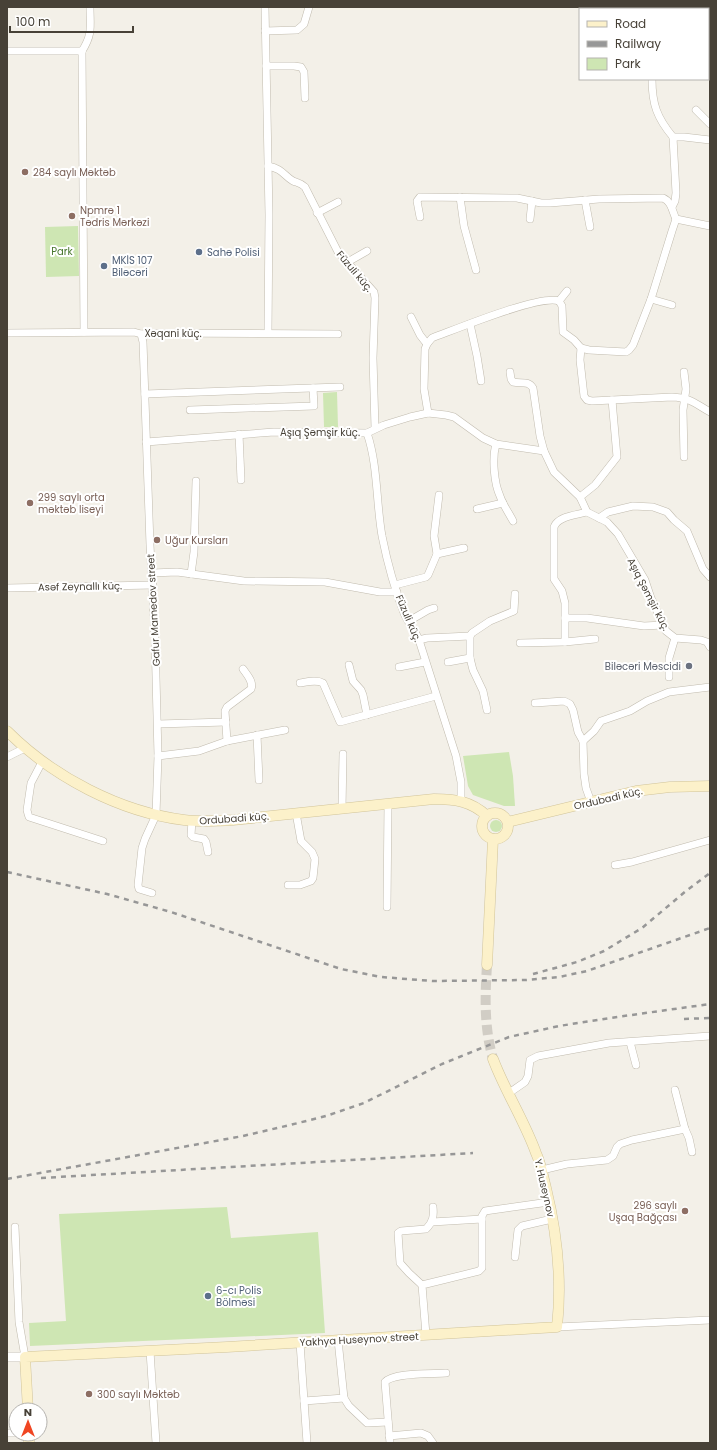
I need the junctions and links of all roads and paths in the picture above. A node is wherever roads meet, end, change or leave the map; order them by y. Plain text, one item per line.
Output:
1 (90, 7) edge
2 (265, 7) edge
3 (309, 7) edge
4 (265, 30) junction
5 (82, 50) junction
6 (7, 51) edge
7 (266, 66) junction
8 (652, 80) edge
9 (305, 98) dead end
10 (696, 110) dead end
11 (710, 124) edge
12 (673, 137) junction
13 (710, 140) edge
14 (268, 166) junction
15 (460, 198) junction
16 (585, 200) junction
17 (532, 201) junction
18 (338, 202) dead end
19 (672, 207) junction
20 (318, 213) junction
21 (420, 216) dead end
22 (530, 219) dead end
23 (676, 219) junction
24 (710, 226) edge
25 (590, 227) dead end
26 (368, 251) dead end
27 (346, 263) junction
28 (476, 270) dead end
29 (567, 291) dead end
30 (651, 299) junction
31 (559, 301) junction
32 (672, 305) dead end
33 (411, 317) dead end
34 (470, 324) junction
35 (84, 332) junction
36 (7, 333) edge
37 (268, 333) junction
38 (141, 334) junction
39 (338, 334) dead end
40 (427, 344) junction
41 (581, 348) junction
42 (510, 372) dead end
43 (684, 372) dead end
44 (481, 381) dead end
45 (340, 387) dead end
46 (313, 388) junction
47 (145, 394) junction
48 (685, 398) junction
49 (612, 400) junction
50 (190, 410) dead end
51 (710, 412) edge
52 (428, 413) junction
53 (375, 428) junction
54 (367, 433) junction
55 (240, 434) junction
56 (146, 442) junction
57 (496, 444) junction
58 (544, 450) junction
59 (684, 457) dead end
60 (241, 480) dead end
61 (196, 481) dead end
62 (439, 495) dead end
63 (580, 497) junction
64 (503, 503) junction
65 (477, 509) dead end
66 (587, 512) junction
67 (599, 518) junction
68 (513, 521) dead end
69 (464, 548) dead end
70 (437, 554) junction
71 (152, 573) junction
72 (191, 574) junction
73 (710, 577) edge
74 (153, 585) junction
75 (7, 588) edge
76 (396, 589) junction
77 (515, 594) dead end
78 (434, 608) dead end
79 (565, 618) junction
80 (409, 621) junction
81 (663, 625) junction
82 (470, 636) junction
83 (675, 638) junction
84 (595, 639) dead end
85 (419, 640) junction
86 (565, 642) junction
87 (709, 642) edge
88 (520, 643) dead end
89 (470, 658) junction
90 (425, 662) junction
91 (448, 662) dead end
92 (349, 665) dead end
93 (399, 667) dead end
94 (243, 669) dead end
95 (669, 678) dead end
96 (300, 683) dead end
97 (710, 686) edge
98 (436, 696) junction
99 (535, 703) dead end
100 (487, 710) dead end
101 (367, 715) junction
102 (226, 722) junction
103 (158, 724) junction
104 (285, 730) dead end
105 (7, 731) edge
106 (257, 735) junction
107 (227, 741) junction
108 (582, 741) junction
109 (25, 748) junction
110 (343, 754) dead end
111 (158, 756) junction
112 (7, 757) edge
113 (42, 762) junction
114 (259, 780) dead end
115 (710, 786) edge
116 (461, 801) junction
117 (591, 802) junction
118 (388, 804) junction
119 (342, 809) junction
120 (296, 813) junction
121 (156, 815) junction
122 (487, 816) junction
123 (192, 821) junction
124 (508, 822) junction
125 (492, 839) junction
126 (710, 840) edge
127 (103, 841) dead end
128 (208, 852) dead end
129 (615, 864) dead end
130 (288, 886) dead end
131 (152, 893) dead end
132 (387, 907) dead end
133 (487, 965) tunnel mouth
134 (710, 1036) edge
135 (630, 1042) junction
136 (493, 1059) tunnel mouth
137 (636, 1065) dead end
138 (675, 1090) dead end
139 (508, 1094) junction
140 (685, 1129) junction
141 (692, 1152) dead end
142 (542, 1170) junction
143 (549, 1202) junction
144 (433, 1206) dead end
145 (482, 1219) junction
146 (552, 1219) junction
147 (432, 1222) junction
148 (15, 1227) dead end
149 (515, 1257) dead end
150 (422, 1284) junction
151 (710, 1320) edge
152 (557, 1327) junction
153 (426, 1335) junction
154 (338, 1340) junction
155 (300, 1343) junction
156 (150, 1351) junction
157 (7, 1357) edge
158 (25, 1357) junction
159 (446, 1374) dead end
160 (344, 1398) junction
161 (304, 1401) junction
162 (28, 1402) edge
163 (388, 1422) junction
164 (389, 1439) edge
165 (156, 1443) edge
166 (307, 1443) edge
167 (433, 1443) edge

1 - 5 street
2 - 4 street
3 - 4 street
4 - 7 street
5 - 6 street
5 - 35 street
7 - 9 street
7 - 14 street
8 - 12 street
10 - 11 street
12 - 13 street
12 - 19 street
14 - 20 street, Füzuli küç.
14 - 37 street
15 - 17 street
15 - 21 street
15 - 28 street
16 - 17 street
16 - 19 street
16 - 25 street
17 - 22 street
18 - 20 street
19 - 23 street
20 - 27 street, Füzuli küç.
23 - 24 street
23 - 30 street
26 - 27 street
27 - 53 street, Füzuli küç.
29 - 31 street
30 - 32 street
30 - 41 street
31 - 34 street
31 - 41 street
33 - 40 street
34 - 40 street
34 - 44 street
35 - 36 street, Xəqani küç.
35 - 38 street, Xəqani küç.
37 - 38 street, Xəqani küç.
37 - 39 street, Xəqani küç.
38 - 47 street, Gafur Mamedov street
40 - 52 street
41 - 49 street
42 - 58 street
43 - 48 street
45 - 46 street
46 - 47 street
46 - 50 street
47 - 56 street, Gafur Mamedov street
48 - 49 street
48 - 51 street
48 - 59 street
49 - 63 street
52 - 53 street, Aşıq Şəmşir küç.
52 - 57 street, Aşıq Şəmşir küç.
53 - 54 street, Aşıq Şəmşir küç.
54 - 55 street, Aşıq Şəmşir küç.
54 - 76 street, Füzuli küç.
55 - 56 street, Aşıq Şəmşir küç.
55 - 60 street
56 - 71 street, Gafur Mamedov street
57 - 58 street, Aşıq Şəmşir küç.
57 - 64 street
58 - 63 street
61 - 72 street
62 - 70 street
63 - 66 street
64 - 65 street
64 - 68 street
66 - 67 street, Aşıq Şəmşir küç.
66 - 79 street
67 - 73 street
67 - 81 street, Aşıq Şəmşir küç.
69 - 70 street
70 - 76 street
71 - 72 street
71 - 74 street, Gafur Mamedov street
72 - 76 street
74 - 75 street, Asəf Zeynallı küç.
74 - 103 street, Gafur Mamedov street
76 - 80 street, Füzuli küç.
77 - 82 street
78 - 80 street
79 - 81 street
79 - 86 street
80 - 85 street, Füzuli küç.
81 - 83 street, Aşıq Şəmşir küç.
82 - 85 street
82 - 89 street
83 - 87 street, Aşıq Şəmşir küç.
83 - 95 street
84 - 86 street
85 - 90 street, Füzuli küç.
86 - 88 street
89 - 91 street
89 - 100 street
90 - 93 street
90 - 98 street, Füzuli küç.
92 - 101 street
94 - 102 street
96 - 101 street
97 - 108 street
98 - 101 street
98 - 116 street, Füzuli küç.
99 - 108 street
102 - 103 street
102 - 107 street
103 - 111 street, Gafur Mamedov street
104 - 106 street
105 - 109 main road, Ordubadi küç.
106 - 107 street
106 - 114 street
107 - 111 street
108 - 117 street
109 - 112 street
109 - 113 main road, Ordubadi küç.
110 - 119 street
111 - 121 street, Gafur Mamedov street
113 - 121 main road, Ordubadi küç.
113 - 127 street
115 - 117 main road, Ordubadi küç.
116 - 118 main road, Ordubadi küç.
116 - 122 main road
117 - 124 main road, Ordubadi küç.
118 - 119 main road, Ordubadi küç.
118 - 132 street
119 - 120 main road, Ordubadi küç.
120 - 123 main road, Ordubadi küç.
120 - 130 street
121 - 123 main road, Ordubadi küç.
121 - 131 street, Gafur Mamedov street
122 - 124 main road
122 - 125 main road
123 - 128 street
124 - 125 main road
125 - 133 main road
126 - 129 street
134 - 135 street
135 - 137 street
135 - 139 street
136 - 139 main road, Y. Huseynov
138 - 140 street
139 - 142 main road, Y. Huseynov
140 - 141 street
140 - 142 street
142 - 143 main road, Y. Huseynov
143 - 145 street
143 - 146 main road, Y. Huseynov
144 - 147 street
145 - 147 street
145 - 150 street
146 - 149 street
146 - 152 main road, Y. Huseynov
147 - 150 street
148 - 158 street
150 - 153 street
151 - 152 street, Yakhya Huseynov street
152 - 153 main road, Yakhya Huseynov street
153 - 154 main road, Yakhya Huseynov street
154 - 155 main road, Yakhya Huseynov street
154 - 160 street
155 - 156 main road, Yakhya Huseynov street
155 - 161 street
156 - 158 main road, Yakhya Huseynov street
156 - 165 street
157 - 158 street, Yakhya Huseynov street
158 - 162 main road
159 - 163 street
160 - 161 street
160 - 163 street
161 - 166 street
163 - 164 street
164 - 167 street

